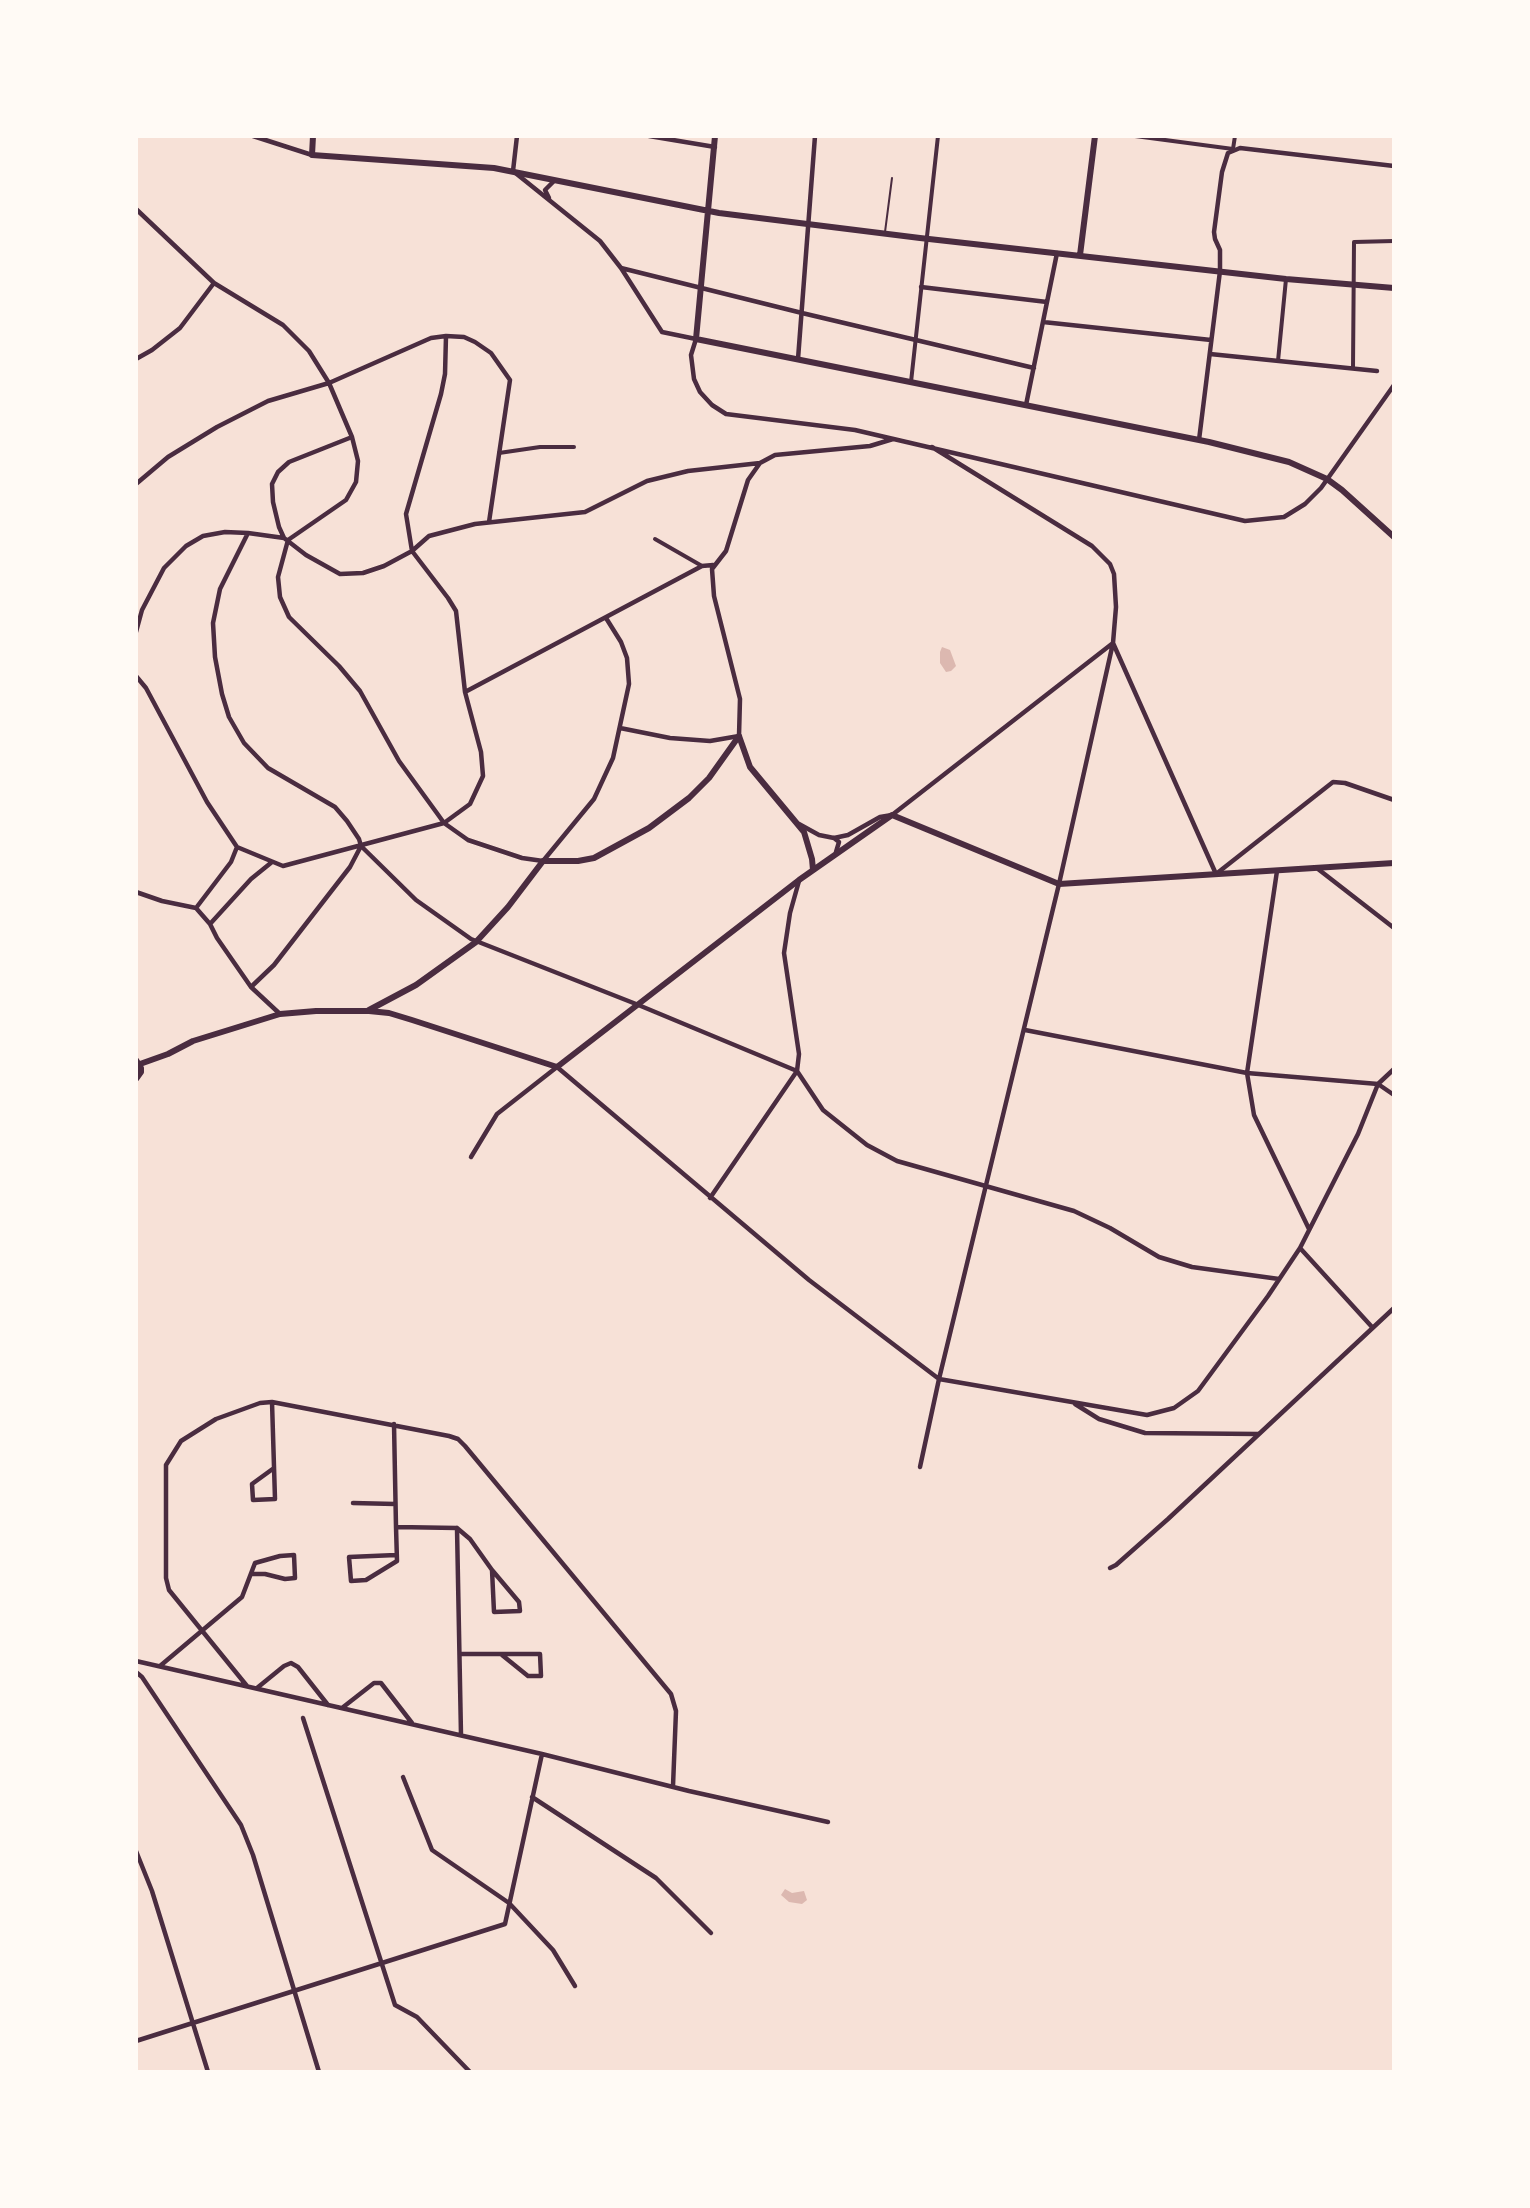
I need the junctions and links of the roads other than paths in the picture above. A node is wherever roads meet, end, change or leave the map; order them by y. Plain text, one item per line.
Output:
1 (254, 136) edge
2 (313, 136) edge
3 (517, 136) edge
4 (649, 136) edge
5 (715, 136) edge
6 (816, 136) edge
7 (938, 136) edge
8 (1095, 136) edge
9 (1135, 136) edge
10 (1234, 136) edge
11 (715, 147) junction
12 (1233, 149) junction
13 (312, 155) junction
14 (1394, 166) edge
15 (513, 171) junction
16 (892, 178) dead end
17 (555, 180) junction
18 (550, 200) junction
19 (136, 210) edge
20 (708, 211) junction
21 (808, 223) junction
22 (885, 232) junction
23 (927, 239) junction
24 (1394, 241) edge
25 (1057, 253) junction
26 (1080, 255) junction
27 (621, 268) junction
28 (1220, 271) junction
29 (1286, 279) junction
30 (214, 283) junction
31 (1354, 285) junction
32 (701, 287) junction
33 (921, 287) junction
34 (1394, 288) edge
35 (1047, 302) junction
36 (802, 314) junction
37 (1043, 322) junction
38 (446, 336) junction
39 (696, 339) junction
40 (915, 339) junction
41 (1211, 340) junction
42 (1210, 354) junction
43 (136, 359) edge
44 (798, 359) junction
45 (1278, 361) junction
46 (1034, 368) junction
47 (1353, 368) junction
48 (1377, 371) dead end
49 (911, 382) junction
50 (329, 383) junction
51 (1394, 384) edge
52 (1026, 405) junction
53 (352, 437) junction
54 (895, 439) junction
55 (1199, 440) junction
56 (574, 447) dead end
57 (932, 447) junction
58 (499, 453) junction
59 (760, 463) junction
60 (1327, 479) junction
61 (136, 484) edge
62 (489, 522) junction
63 (248, 532) junction
64 (1394, 537) edge
65 (286, 539) junction
66 (655, 539) dead end
67 (412, 550) junction
68 (713, 565) junction
69 (702, 566) junction
70 (606, 618) junction
71 (136, 632) edge
72 (1113, 643) junction
73 (136, 676) edge
74 (465, 692) junction
75 (620, 728) junction
76 (740, 736) junction
77 (1394, 800) edge
78 (892, 815) junction
79 (444, 823) junction
80 (797, 823) junction
81 (834, 838) junction
82 (361, 846) junction
83 (237, 847) junction
84 (835, 855) junction
85 (543, 861) junction
86 (272, 862) junction
87 (1394, 863) edge
88 (1318, 869) junction
89 (813, 870) junction
90 (1277, 871) junction
91 (1216, 874) junction
92 (799, 880) junction
93 (1059, 884) junction
94 (136, 892) edge
95 (196, 908) junction
96 (210, 924) junction
97 (1394, 928) edge
98 (476, 942) junction
99 (251, 987) junction
100 (636, 1004) junction
101 (369, 1011) junction
102 (280, 1014) junction
103 (1025, 1030) junction
104 (138, 1062) edge
105 (557, 1067) junction
106 (1394, 1069) edge
107 (797, 1071) junction
108 (1247, 1073) junction
109 (136, 1079) edge
110 (1378, 1084) junction
111 (1394, 1095) edge
112 (471, 1157) dead end
113 (985, 1186) junction
114 (711, 1198) junction
115 (1309, 1229) junction
116 (1300, 1248) junction
117 (1279, 1279) junction
118 (1394, 1308) edge
119 (1372, 1327) junction
120 (939, 1379) junction
121 (272, 1402) junction
122 (1073, 1403) junction
123 (394, 1424) junction
124 (1258, 1434) junction
125 (920, 1467) dead end
126 (273, 1468) junction
127 (353, 1503) dead end
128 (396, 1504) junction
129 (396, 1527) junction
130 (458, 1528) junction
131 (396, 1555) junction
132 (1110, 1568) dead end
133 (492, 1570) junction
134 (251, 1574) junction
135 (202, 1631) junction
136 (460, 1654) junction
137 (502, 1655) junction
138 (136, 1661) edge
139 (160, 1666) junction
140 (136, 1672) edge
141 (247, 1686) junction
142 (257, 1688) junction
143 (328, 1704) junction
144 (342, 1708) junction
145 (303, 1718) dead end
146 (413, 1724) junction
147 (461, 1735) junction
148 (542, 1754) junction
149 (403, 1777) dead end
150 (673, 1786) junction
151 (532, 1797) junction
152 (828, 1822) dead end
153 (136, 1851) edge
154 (510, 1903) junction
155 (711, 1933) dead end
156 (383, 1964) junction
157 (575, 1986) dead end
158 (295, 1992) junction
159 (193, 2024) junction
160 (136, 2041) edge
161 (208, 2072) edge
162 (319, 2072) edge
163 (470, 2072) edge

1 - 13 street
2 - 13 street
3 - 15 street
4 - 11 street
5 - 11 street
6 - 21 street
7 - 23 street
8 - 26 street
9 - 12 street
10 - 12 street
11 - 20 street
12 - 14 street
12 - 28 street
13 - 15 street
15 - 17 street
15 - 18 street
16 - 22 lane
17 - 18 street
17 - 20 street
18 - 27 street
19 - 30 street
20 - 21 street
20 - 32 street
21 - 22 street
21 - 36 street
22 - 23 street
23 - 25 street
23 - 33 street
24 - 31 street
25 - 26 street
25 - 35 street
26 - 28 street
27 - 32 street
27 - 39 street
28 - 29 street
28 - 41 street
29 - 31 street
29 - 45 street
30 - 43 street
30 - 50 street
31 - 34 street
31 - 47 street
32 - 36 street
32 - 39 street
33 - 35 street
33 - 40 street
35 - 37 street
36 - 40 street
36 - 44 street
37 - 41 street
37 - 46 street
38 - 50 street
38 - 58 street
38 - 67 street
39 - 44 street
39 - 54 street
40 - 46 street
40 - 49 street
41 - 42 street
42 - 45 street
42 - 55 street
44 - 49 street
45 - 47 street
46 - 52 street
47 - 48 street
49 - 52 street
50 - 53 street
50 - 61 street
51 - 60 street
52 - 55 street
53 - 65 street
53 - 65 street
54 - 57 street
54 - 59 street
55 - 60 street
56 - 58 street
57 - 60 street
57 - 72 street
58 - 62 street
59 - 62 street
59 - 68 street
60 - 64 street
62 - 67 street
63 - 65 street
63 - 71 street
63 - 82 street
65 - 67 street
65 - 79 street
66 - 69 street
67 - 74 street
68 - 69 street
68 - 76 street
69 - 70 street
70 - 74 street
70 - 75 street
72 - 78 street
72 - 91 street
72 - 93 street
73 - 83 street
74 - 79 street
75 - 76 street
75 - 85 street
76 - 80 street
76 - 85 street
77 - 91 street
78 - 81 street
78 - 84 street
78 - 93 street
79 - 82 street
79 - 85 street
80 - 81 street
80 - 89 street
81 - 84 street
82 - 86 street
82 - 98 street
82 - 99 street
83 - 86 street
83 - 95 street
84 - 89 street
85 - 98 street
86 - 96 street
87 - 88 street
88 - 90 street
88 - 97 street
89 - 92 street
90 - 91 street
90 - 108 street
91 - 93 street
92 - 100 street
92 - 107 street
93 - 103 street
94 - 95 street
95 - 96 street
96 - 99 street
98 - 100 street
98 - 101 street
99 - 102 street
100 - 105 street
100 - 107 street
101 - 102 street
101 - 105 street
102 - 104 street
103 - 108 street
103 - 113 street
104 - 109 street
105 - 112 street
105 - 114 street
106 - 110 street
107 - 113 street
107 - 114 street
108 - 110 street
108 - 115 street
110 - 111 street
110 - 115 street
113 - 117 street
113 - 120 street
114 - 120 street
115 - 116 street
116 - 117 street
116 - 119 street
117 - 122 street
118 - 119 street
119 - 124 street
120 - 122 street
120 - 125 street
121 - 123 street
121 - 126 street
121 - 135 street
122 - 124 street
123 - 128 street
123 - 150 street
124 - 132 street
126 - 126 street
127 - 128 street
128 - 129 street
129 - 130 street
129 - 131 street
130 - 133 street
130 - 136 street
131 - 131 street
133 - 133 street
134 - 134 street
134 - 135 street
135 - 139 street
135 - 141 street
136 - 137 street
136 - 147 street
137 - 137 street
138 - 139 street
139 - 141 street
140 - 158 street
141 - 142 street
142 - 143 street
142 - 143 street
143 - 144 street
144 - 146 street
144 - 146 street
145 - 156 street
146 - 147 street
147 - 148 street
148 - 150 street
148 - 151 street
149 - 154 street
150 - 152 street
151 - 154 street
151 - 155 street
153 - 159 street
154 - 156 street
154 - 157 street
156 - 158 street
156 - 163 street
158 - 159 street
158 - 162 street
159 - 160 street
159 - 161 street

